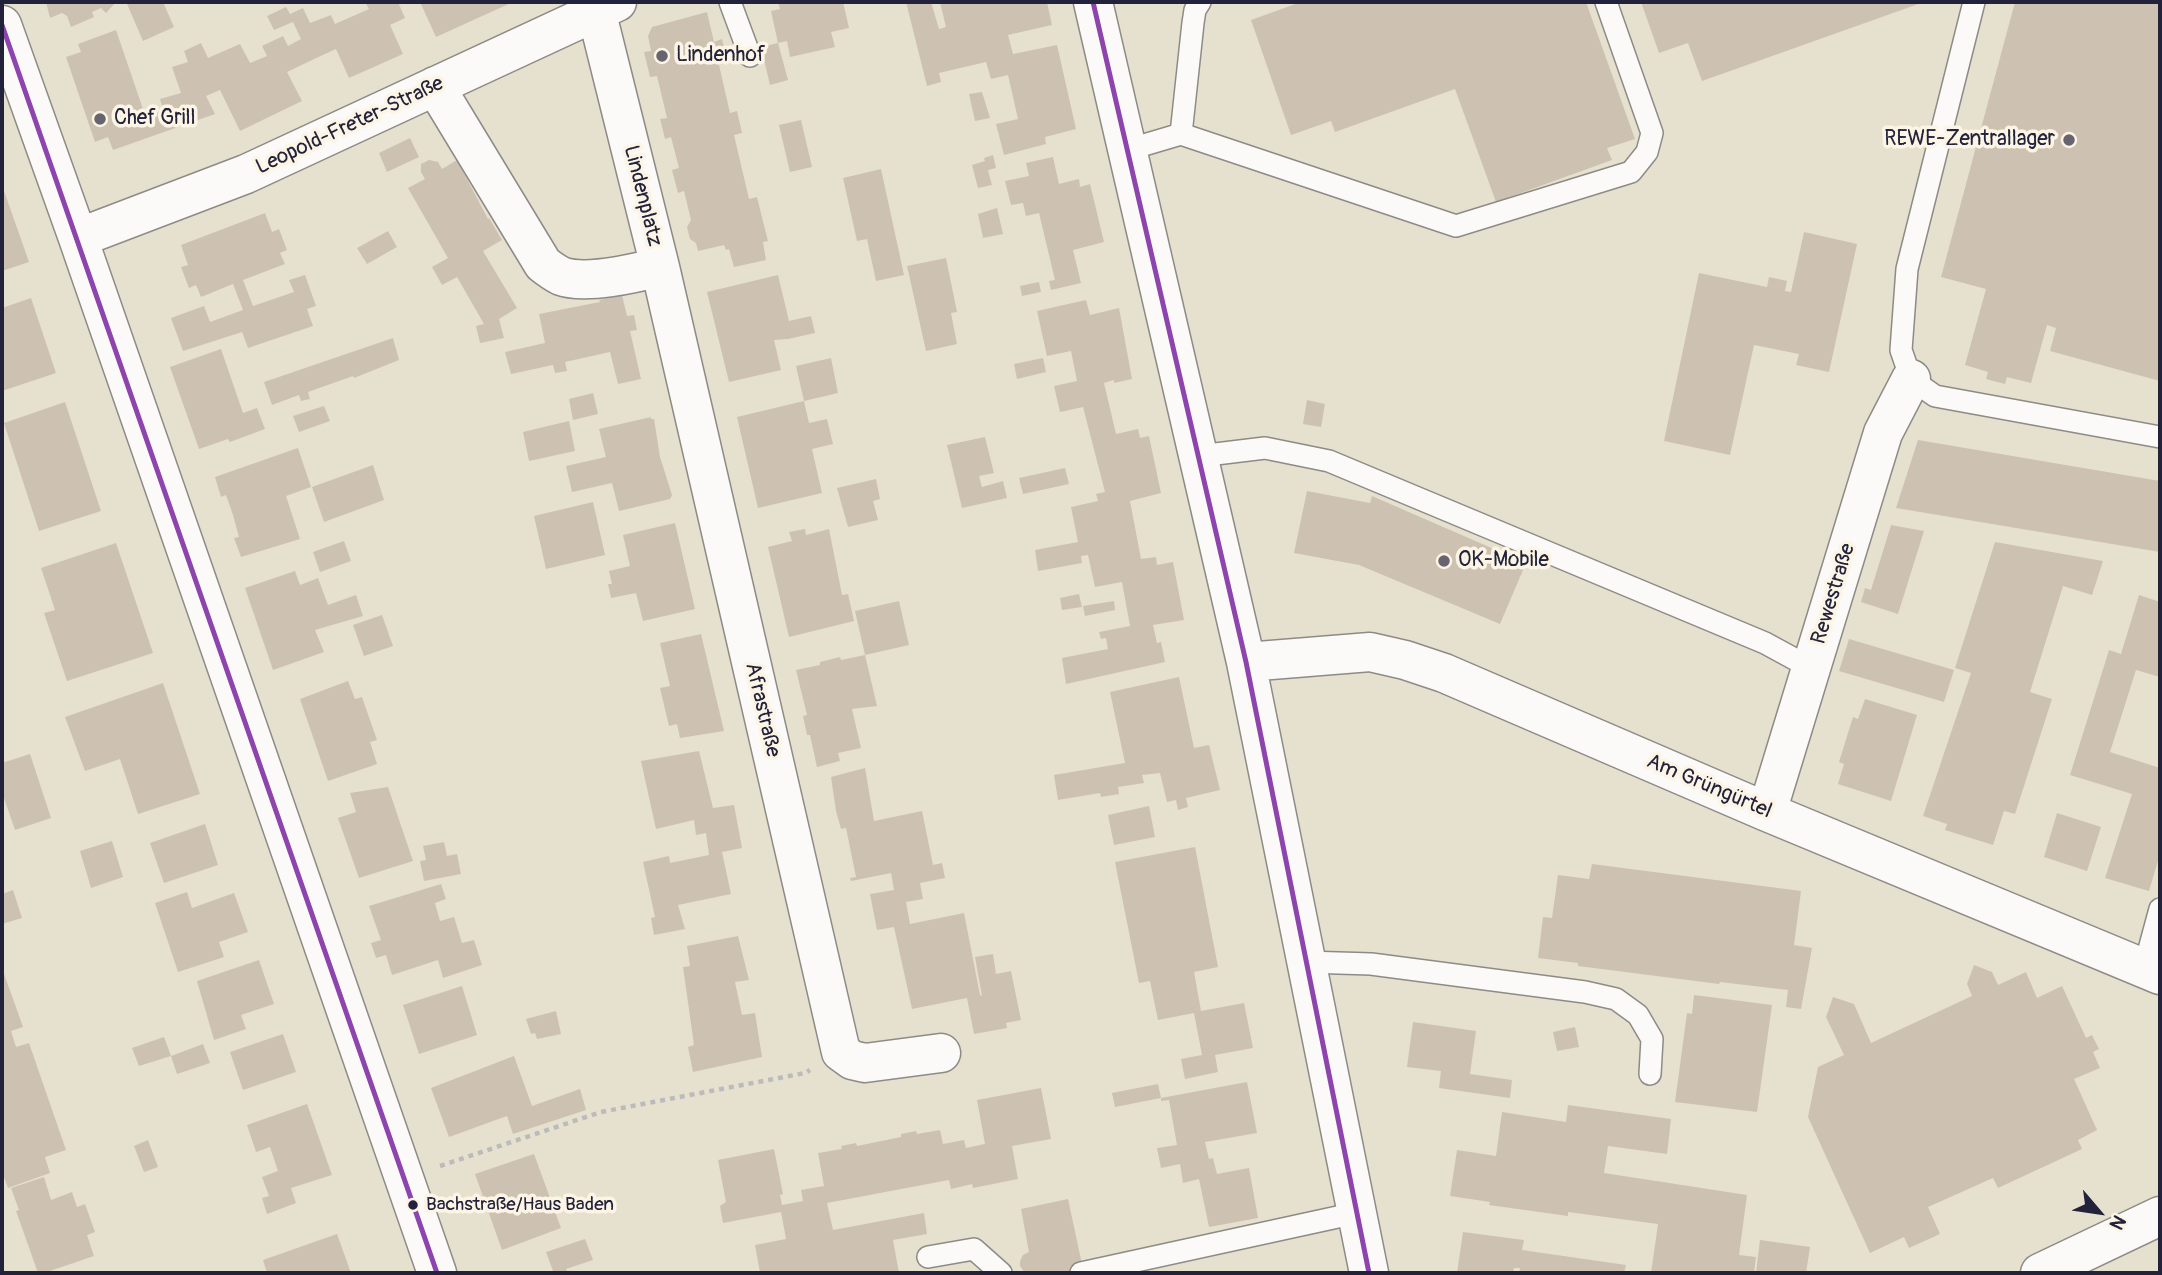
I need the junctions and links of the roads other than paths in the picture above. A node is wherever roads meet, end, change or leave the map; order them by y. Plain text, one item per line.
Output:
1 (730, 2) edge
2 (1093, 2) edge
3 (1200, 2) edge
4 (1606, 2) edge
5 (1974, 2) edge
6 (607, 6) edge
7 (2, 25) edge
8 (750, 55) dead end
9 (435, 86) junction
10 (1181, 134) junction
11 (1127, 150) junction
12 (78, 238) junction
13 (660, 267) junction
14 (1912, 379) junction
15 (2160, 437) edge
16 (1199, 456) junction
17 (1247, 662) junction
18 (1811, 668) junction
19 (1767, 812) junction
20 (2160, 909) edge
21 (1307, 962) junction
22 (2152, 972) edge
23 (941, 1053) dead end
24 (1650, 1074) dead end
25 (1356, 1213) junction
26 (2160, 1216) edge
27 (928, 1257) dead end
28 (436, 1273) edge
29 (1001, 1273) edge
30 (1081, 1273) edge
31 (1368, 1273) edge
32 (2040, 1273) edge

1 - 8 lane
2 - 11 street
3 - 10 lane
4 - 10 lane
5 - 14 lane
6 - 9 street, Leopold-Freter-Straße
6 - 13 street, Lindenplatz
7 - 12 street
9 - 12 street, Leopold-Freter-Straße
9 - 13 street, Lindenplatz
10 - 11 lane
11 - 16 street
12 - 28 street
13 - 23 street, Afrastraße
14 - 15 lane
14 - 18 street, Rewestraße
16 - 17 street
16 - 18 lane
17 - 19 street, Am Grüngürtel
17 - 21 street
18 - 19 street, Rewestraße
19 - 22 street, Am Grüngürtel
20 - 22 lane
21 - 24 lane
21 - 25 street
25 - 30 lane
25 - 31 street
26 - 32 street
27 - 29 lane

